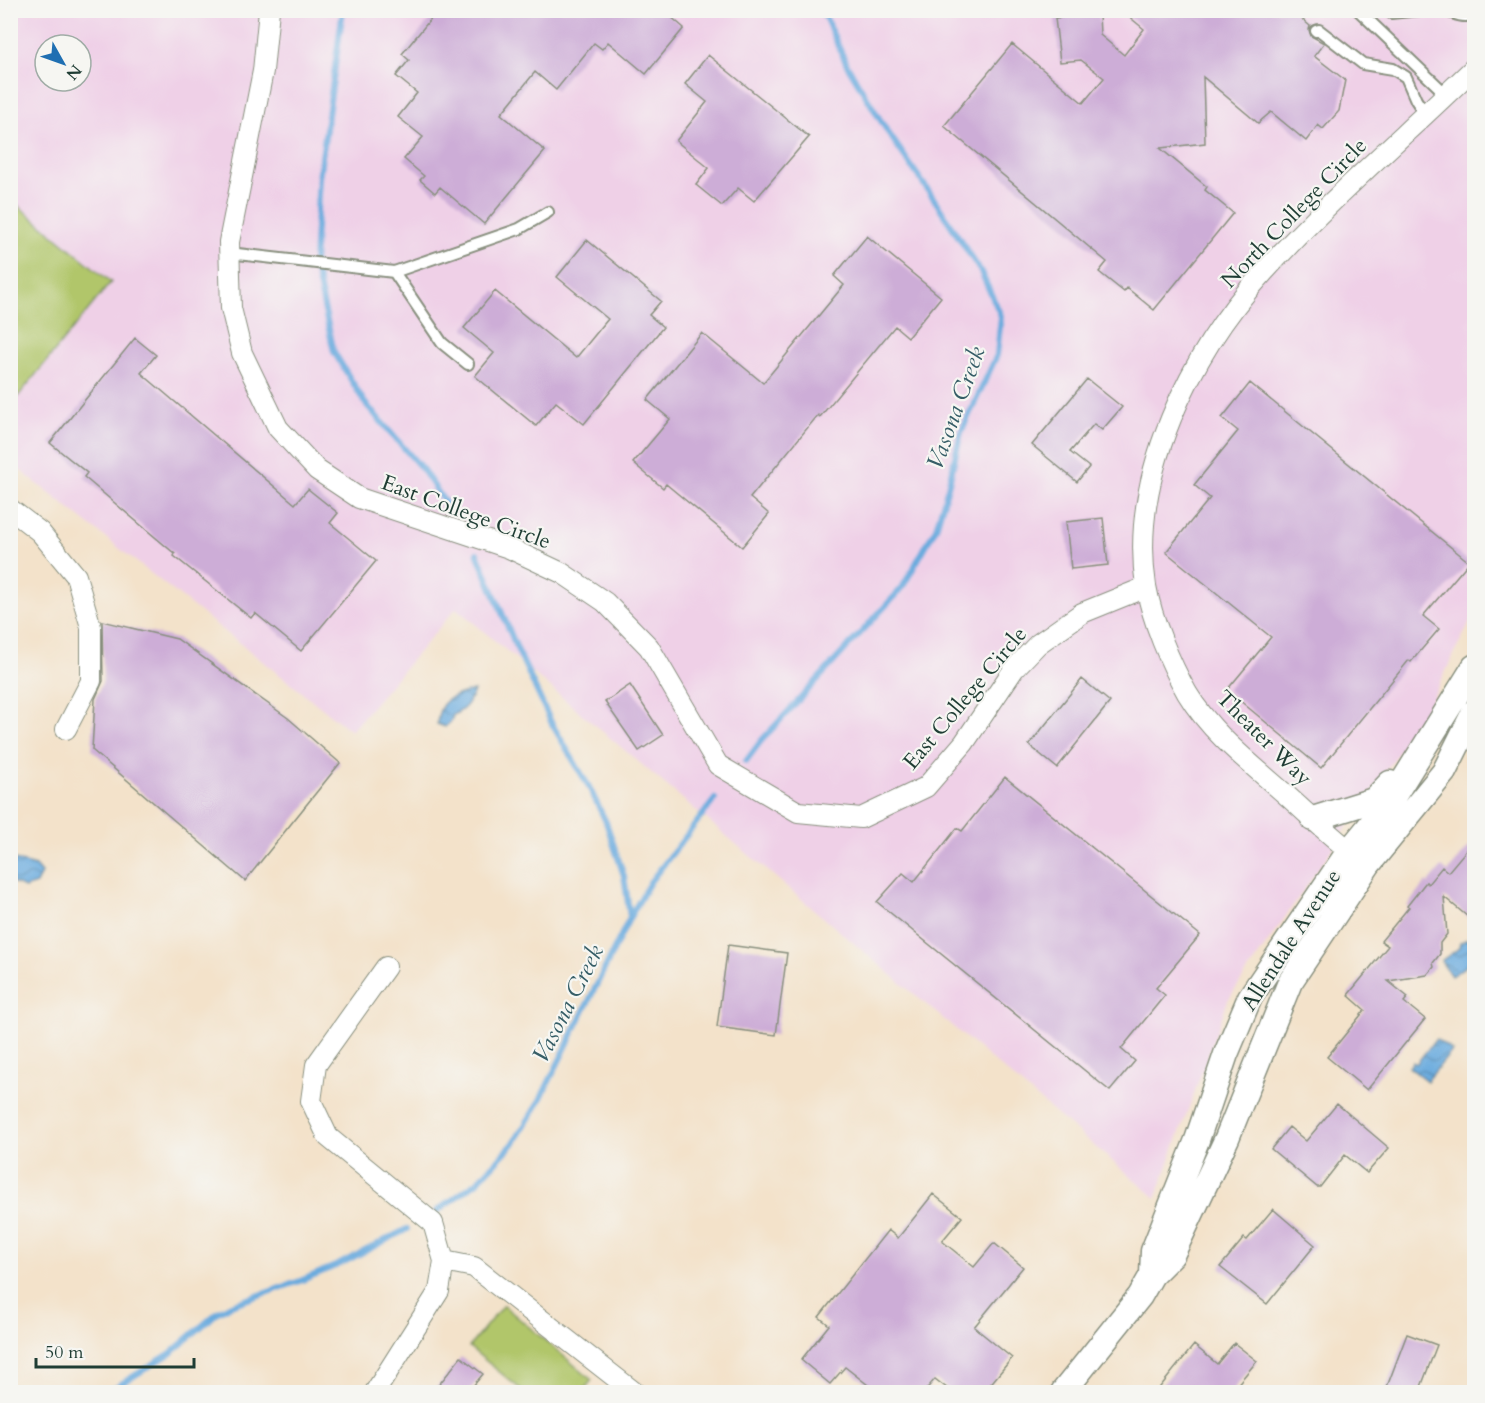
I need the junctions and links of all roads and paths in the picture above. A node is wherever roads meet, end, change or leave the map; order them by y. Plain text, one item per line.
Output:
1 (1358, 10) edge
2 (1388, 10) edge
3 (1420, 10) edge
4 (1445, 10) edge
5 (265, 12) edge
6 (1474, 14) edge
7 (1316, 31) dead end
8 (1474, 68) edge
9 (1447, 95) junction
10 (1426, 115) junction
11 (548, 212) dead end
12 (229, 254) junction
13 (394, 272) junction
14 (468, 364) dead end
15 (10, 509) edge
16 (1146, 587) junction
17 (1474, 667) edge
18 (1474, 712) edge
19 (66, 729) dead end
20 (1424, 746) junction
21 (1313, 819) junction
22 (1349, 851) junction
23 (1368, 866) junction
24 (386, 967) dead end
25 (444, 1261) junction
26 (1152, 1275) junction
27 (1070, 1390) edge
28 (375, 1392) edge
29 (633, 1392) edge

1 - 9 lane
2 - 3 lane
4 - 6 lane
5 - 12 street, East College Circle
7 - 10 lane
8 - 9 street, North College Circle
9 - 10 street, North College Circle
10 - 16 street, North College Circle
11 - 13 lane
12 - 13 lane
12 - 16 street, East College Circle
13 - 14 lane
15 - 19 street
16 - 21 street, Theater Way
17 - 20 street, Allendale Avenue
18 - 23 street, Allendale Avenue
20 - 21 street
20 - 22 street, Allendale Avenue
21 - 22 street, Theater Way
22 - 23 street, Theater Way
22 - 26 street, Allendale Avenue
23 - 26 street, Allendale Avenue
24 - 25 street
25 - 28 street
25 - 29 street
26 - 27 street, Allendale Avenue

